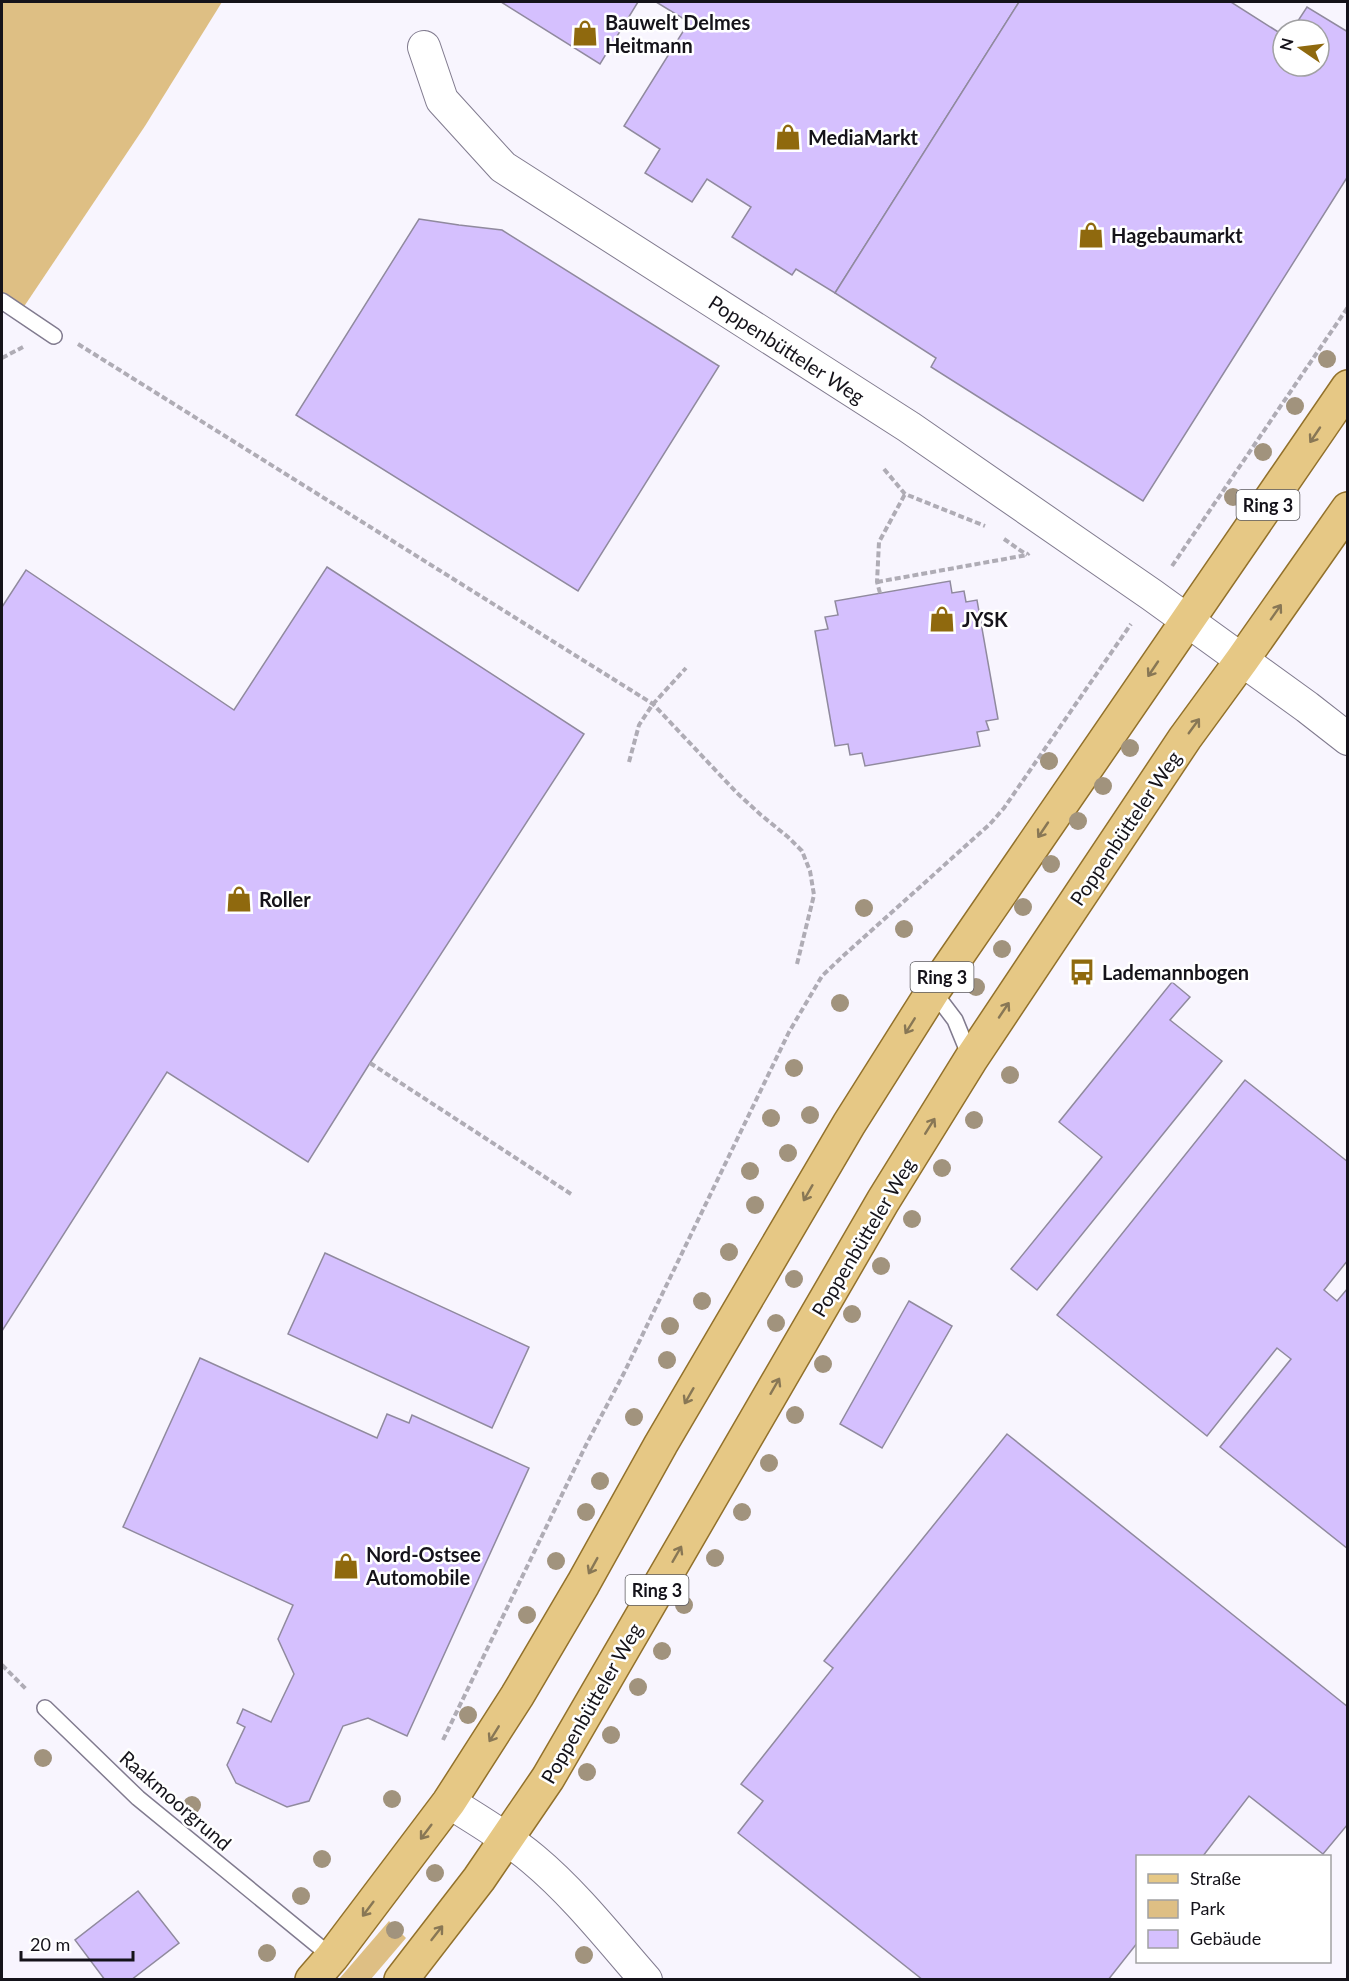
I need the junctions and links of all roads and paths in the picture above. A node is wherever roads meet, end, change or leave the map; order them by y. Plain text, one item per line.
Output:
1 (424, 47) dead end
2 (2, 301) edge
3 (1347, 307) edge
4 (54, 336) junction
5 (2, 358) edge
6 (1347, 387) edge
7 (884, 469) dead end
8 (905, 494) junction
9 (1347, 509) edge
10 (1051, 524) junction
11 (993, 531) dead end
12 (1001, 537) dead end
13 (1027, 555) junction
14 (877, 582) junction
15 (880, 593) dead end
16 (1152, 595) junction
17 (1186, 621) junction
18 (1242, 660) junction
19 (686, 668) dead end
20 (653, 704) junction
21 (1347, 740) edge
22 (630, 762) dead end
23 (798, 964) dead end
24 (933, 991) junction
25 (971, 1059) junction
26 (370, 1063) dead end
27 (571, 1194) dead end
28 (2, 1665) edge
29 (45, 1708) joint
30 (446, 1732) dead end
31 (448, 1802) junction
32 (507, 1839) junction
33 (322, 1968) edge
34 (401, 1980) edge
35 (646, 1980) edge

1 - 10 street, Poppenbütteler Weg
2 - 4 lane
3 - 16 path
4 - 5 path
4 - 20 path
6 -> 17 main road, Ring 3
7 - 8 path
8 - 11 path
8 - 14 path
18 -> 9 main road, Poppenbütteler Weg / Ring 3
10 - 13 path
10 - 16 street, Poppenbütteler Weg
12 - 13 path
13 - 14 path
14 - 15 path
16 - 17 street, Poppenbütteler Weg
16 - 30 path
17 - 18 street
17 -> 24 main road, Ring 3
18 - 21 street
25 -> 18 main road, Poppenbütteler Weg / Ring 3
19 - 20 path
20 - 22 path
20 - 23 path
24 - 25 lane
24 -> 31 main road, Ring 3
32 -> 25 main road, Poppenbütteler Weg / Ring 3
26 - 27 path
28 - 29 path
29 - 33 lane, Raakmoorgrund
31 - 32 street
31 -> 33 main road, Ring 3
34 -> 32 main road, Poppenbütteler Weg / Ring 3
32 - 35 street

